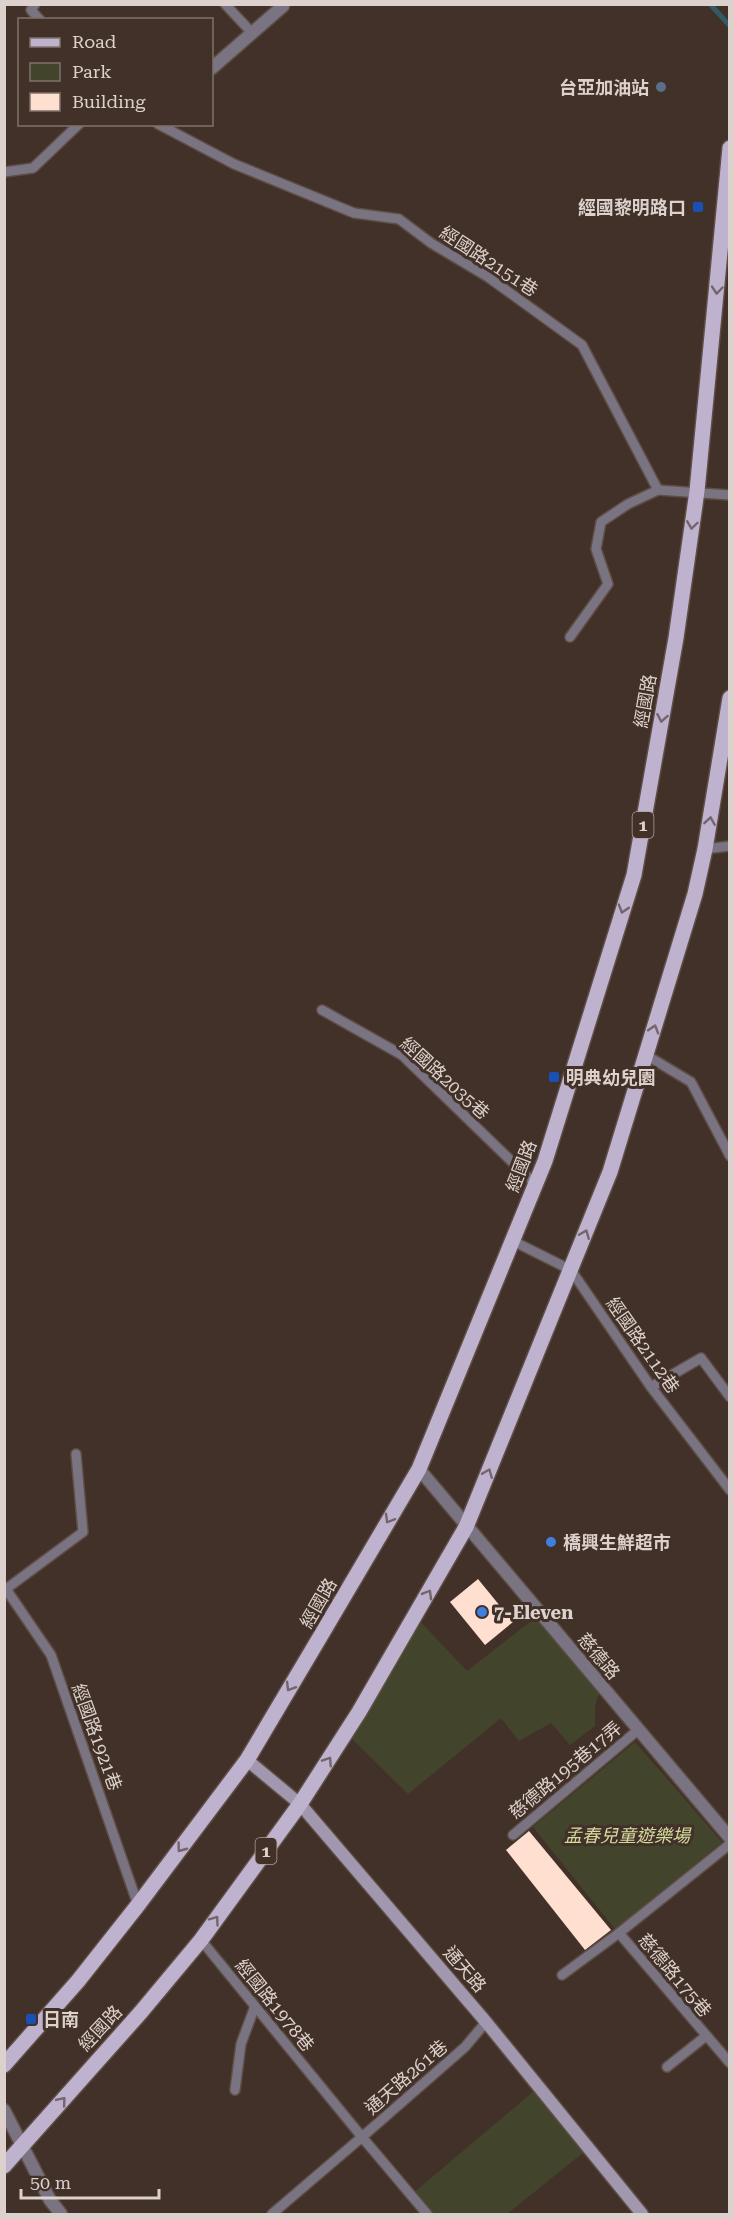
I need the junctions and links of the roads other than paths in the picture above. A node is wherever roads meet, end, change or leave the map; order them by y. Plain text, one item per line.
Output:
1 (35, 4) edge
2 (225, 4) edge
3 (283, 6) dead end
4 (38, 18) edge
5 (253, 34) junction
6 (213, 67) edge
7 (77, 126) edge
8 (162, 126) edge
9 (729, 148) edge
10 (4, 172) edge
11 (658, 490) junction
12 (697, 491) junction
13 (729, 495) edge
14 (570, 637) dead end
15 (729, 698) edge
16 (729, 846) edge
17 (705, 849) junction
18 (322, 1010) dead end
19 (646, 1055) junction
20 (729, 1156) edge
21 (536, 1185) junction
22 (513, 1241) junction
23 (571, 1270) junction
24 (651, 1386) junction
25 (729, 1397) edge
26 (76, 1454) dead end
27 (419, 1469) junction
28 (729, 1490) edge
29 (466, 1527) junction
30 (638, 1730) junction
31 (247, 1760) junction
32 (300, 1804) junction
33 (513, 1835) dead end
34 (729, 1838) edge
35 (729, 1844) edge
36 (138, 1905) junction
37 (619, 1934) junction
38 (201, 1940) junction
39 (562, 1975) dead end
40 (255, 2006) junction
41 (486, 2022) junction
42 (706, 2036) junction
43 (729, 2063) edge
44 (4, 2065) edge
45 (667, 2067) dead end
46 (235, 2091) dead end
47 (324, 2092) joint
48 (4, 2110) edge
49 (362, 2137) junction
50 (25, 2146) junction
51 (4, 2166) edge
52 (60, 2214) edge
53 (272, 2214) edge
54 (427, 2214) edge
55 (642, 2214) edge

1 - 4 lane
2 - 5 lane
3 - 5 street
5 - 6 street
7 - 10 lane
8 - 11 lane, 經國路2151巷
9 -> 12 main road, 經國路 / 1
11 - 12 lane
11 - 14 lane
12 - 13 lane
12 -> 21 main road, 經國路 / 1
17 -> 15 main road, 經國路 / 1
16 - 17 lane
19 -> 17 main road, 經國路 / 1
18 - 21 lane, 經國路2035巷
19 - 20 lane
23 -> 19 main road, 經國路 / 1
21 - 22 main road, 經國路 / 1
22 - 23 lane, 經國路2112巷
22 - 27 main road, 經國路 / 1
23 - 24 lane, 經國路2112巷
29 -> 23 main road, 經國路 / 1
24 - 25 lane
24 - 28 lane, 經國路2112巷
26 - 36 lane, 經國路1921巷
27 - 29 street, 慈德路
27 -> 31 main road, 經國路 / 1
29 - 30 street, 慈德路
32 -> 29 main road, 經國路 / 1
30 - 33 lane, 慈德路195巷17弄
30 - 34 street, 慈德路
31 - 32 main road, 通天路
31 -> 36 main road, 經國路 / 1
38 -> 32 main road, 經國路 / 1
32 - 41 main road, 通天路
35 - 37 lane, 慈德路175巷
36 - 44 main road, 經國路 / 1
37 - 39 lane
37 - 42 lane, 慈德路175巷
38 - 40 lane, 經國路1978巷
50 -> 38 main road, 經國路 / 1
40 - 46 lane
40 - 47 lane, 經國路1978巷
41 - 49 lane, 通天路261巷
41 - 55 main road, 通天路
42 - 43 lane, 慈德路175巷
42 - 45 lane
47 - 49 lane, 通天路261巷
48 - 50 street
49 - 53 lane
49 - 54 lane
50 - 51 main road, 經國路 / 1
50 - 52 street

